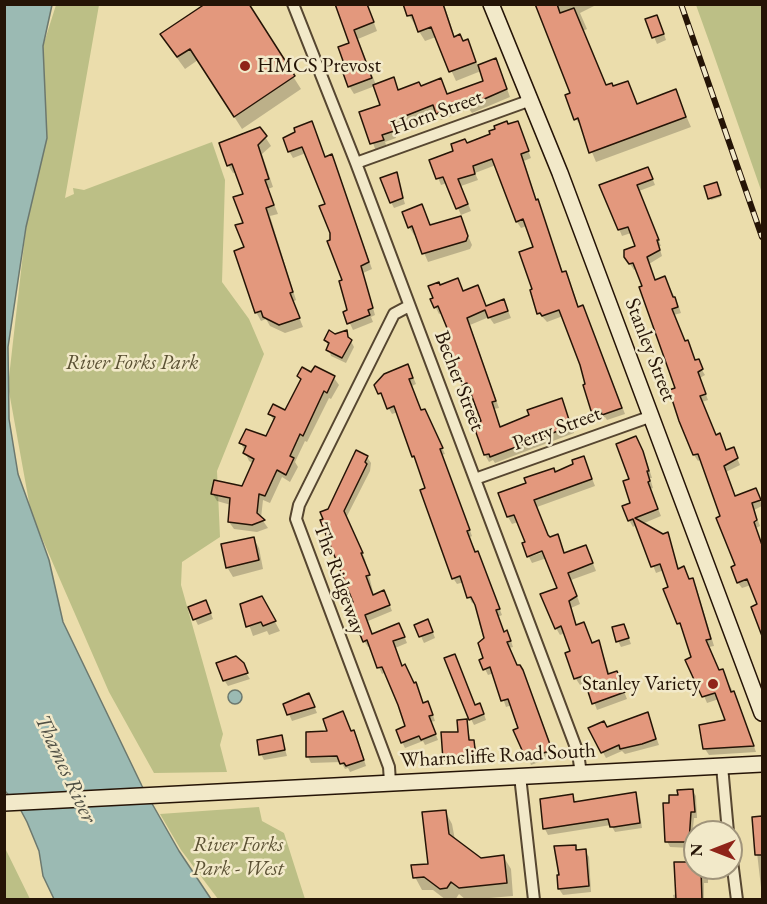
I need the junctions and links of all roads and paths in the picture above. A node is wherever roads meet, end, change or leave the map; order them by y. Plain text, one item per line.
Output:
1 (293, 4) edge
2 (491, 4) edge
3 (531, 100) junction
4 (356, 163) junction
5 (409, 306) junction
6 (652, 416) junction
7 (475, 479) junction
8 (762, 712) edge
9 (760, 761) edge
10 (722, 766) junction
11 (581, 774) junction
12 (520, 776) junction
13 (390, 782) junction
14 (4, 803) edge
15 (728, 820) edge
16 (734, 880) edge
17 (534, 900) edge
18 (737, 900) edge

1 - 4 street, Becher Street
2 - 3 main road, Stanley Street
3 - 4 street, Horn Street
3 - 6 main road, Stanley Street
4 - 5 street, Becher Street
5 - 7 street, Becher Street
5 - 13 street, The Ridgeway
6 - 7 street, Perry Street
6 - 8 main road, Stanley Street
7 - 11 street, Becher Street
9 - 10 main road, Wharncliffe Road South
10 - 11 main road, Wharncliffe Road South
10 - 15 street
11 - 12 main road, Wharncliffe Road South
12 - 13 main road, Wharncliffe Road South
12 - 17 street
13 - 14 main road, Wharncliffe Road South
16 - 18 street

